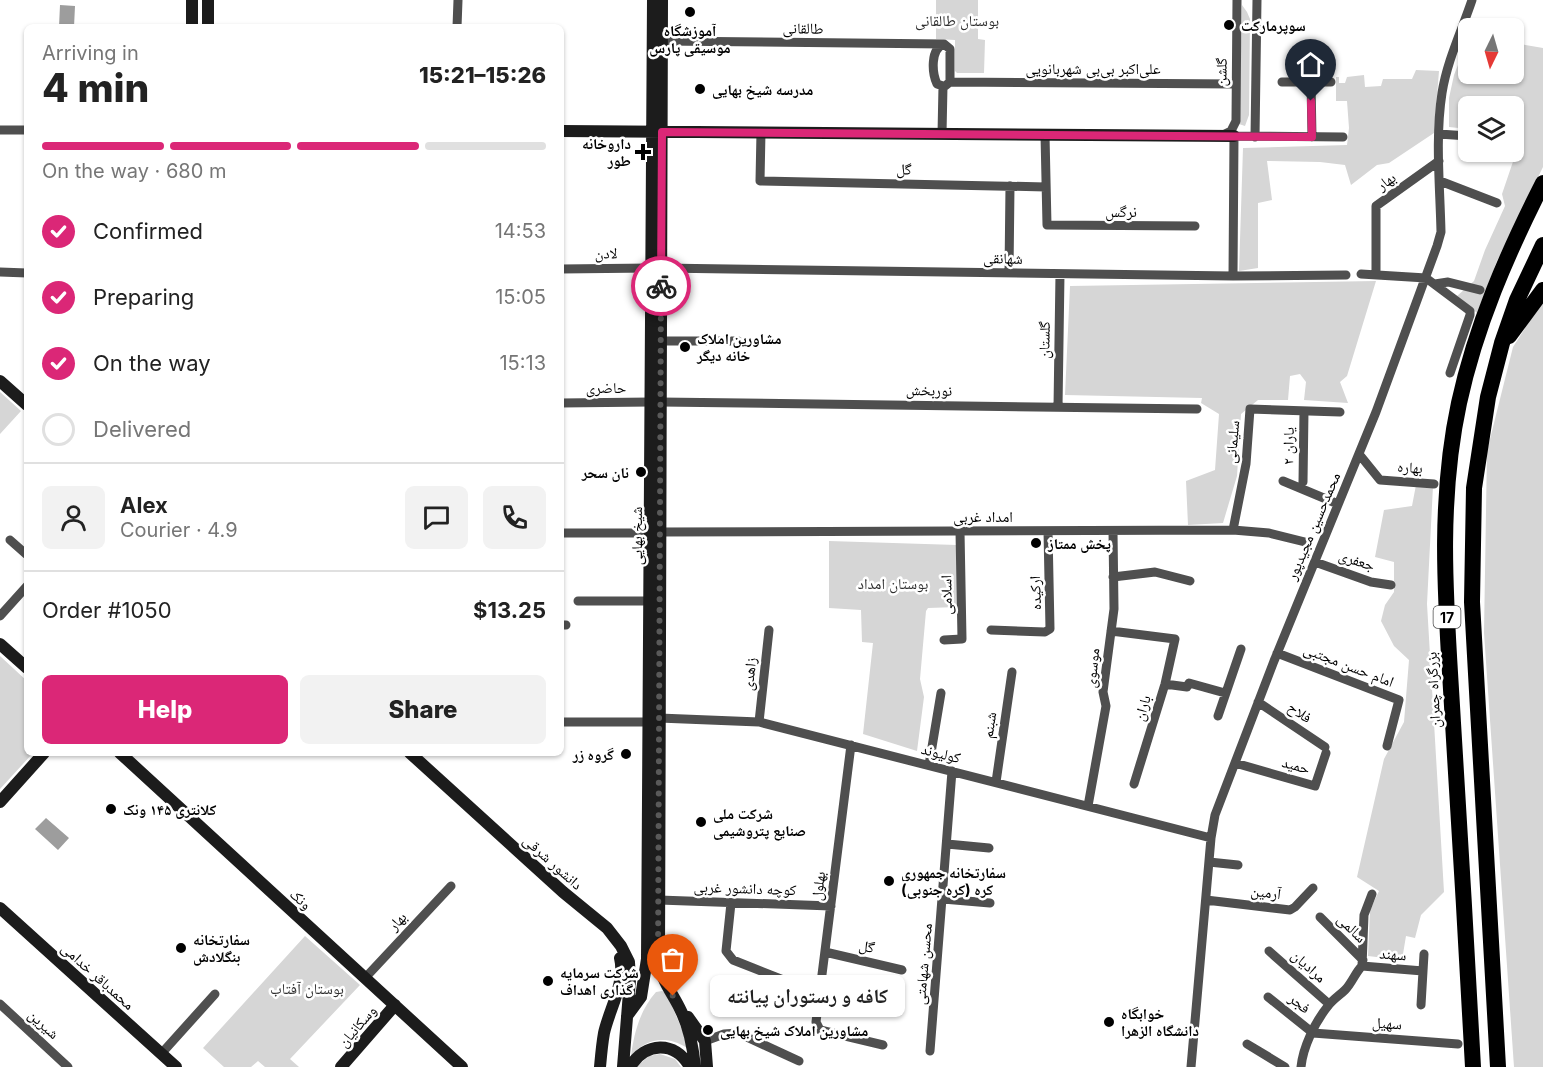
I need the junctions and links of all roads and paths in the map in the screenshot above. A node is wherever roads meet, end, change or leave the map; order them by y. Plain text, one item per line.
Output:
1 (192, 0) edge
2 (208, 0) edge
3 (458, 0) edge
4 (653, 0) edge
5 (662, 0) edge
6 (1237, 0) edge
7 (1257, 0) edge
8 (1472, 0) edge
9 (192, 24) edge
10 (208, 24) edge
11 (458, 24) edge
12 (662, 41) junction
13 (944, 44) junction
14 (1282, 82) dead end
15 (1311, 82) junction
16 (1331, 82) dead end
17 (947, 84) junction
18 (1236, 84) junction
19 (0, 130) edge
20 (24, 130) edge
21 (564, 131) edge
22 (656, 131) junction
23 (761, 132) junction
24 (942, 134) junction
25 (1439, 134) junction
26 (1046, 135) junction
27 (1458, 135) edge
28 (1221, 136) junction
29 (1234, 136) junction
30 (1255, 137) junction
31 (1312, 137) junction
32 (1343, 137) dead end
33 (1439, 161) junction
34 (1440, 181) junction
35 (1543, 183) edge
36 (1010, 186) junction
37 (1046, 187) junction
38 (1497, 203) dead end
39 (1195, 226) dead end
40 (1543, 245) edge
41 (656, 268) junction
42 (564, 269) edge
43 (0, 272) edge
44 (24, 273) edge
45 (1009, 273) junction
46 (1060, 274) junction
47 (1361, 274) dead end
48 (1346, 275) dead end
49 (1376, 275) junction
50 (1233, 276) junction
51 (1426, 278) junction
52 (1435, 284) junction
53 (1480, 290) dead end
54 (1543, 290) edge
55 (661, 341) junction
56 (738, 341) dead end
57 (1502, 343) junction
58 (1450, 373) dead end
59 (0, 381) edge
60 (24, 402) edge
61 (656, 402) junction
62 (564, 403) edge
63 (1058, 407) junction
64 (1197, 409) dead end
65 (1304, 411) junction
66 (1340, 412) dead end
67 (1359, 454) junction
68 (1283, 481) dead end
69 (1303, 482) dead end
70 (1434, 484) dead end
71 (1338, 504) junction
72 (1233, 530) junction
73 (960, 531) junction
74 (1048, 531) junction
75 (1113, 531) junction
76 (564, 533) edge
77 (655, 533) junction
78 (10, 540) dead end
79 (1305, 542) dead end
80 (24, 552) edge
81 (1315, 562) junction
82 (1113, 578) junction
83 (1190, 581) dead end
84 (1391, 585) dead end
85 (24, 589) edge
86 (578, 601) dead end
87 (650, 601) junction
88 (0, 616) edge
89 (769, 630) dead end
90 (991, 630) dead end
91 (1111, 631) junction
92 (944, 640) dead end
93 (0, 644) edge
94 (1240, 649) dead end
95 (1277, 653) junction
96 (655, 663) junction
97 (24, 665) edge
98 (1012, 672) dead end
99 (1165, 684) junction
100 (941, 693) dead end
101 (1225, 693) junction
102 (1258, 702) junction
103 (1218, 716) dead end
104 (654, 720) junction
105 (564, 722) edge
106 (759, 722) junction
107 (851, 745) junction
108 (1387, 746) dead end
109 (1326, 750) joint
110 (41, 756) edge
111 (123, 756) edge
112 (423, 759) edge
113 (1235, 763) junction
114 (929, 765) junction
115 (952, 771) junction
116 (996, 782) junction
117 (1134, 784) dead end
118 (0, 802) edge
119 (1088, 806) junction
120 (1211, 838) junction
121 (947, 844) junction
122 (989, 848) dead end
123 (1209, 862) junction
124 (1238, 865) dead end
125 (451, 886) dead end
126 (1313, 888) dead end
127 (564, 892) junction
128 (1372, 894) dead end
129 (943, 899) junction
130 (659, 900) junction
131 (1206, 900) junction
132 (731, 903) junction
133 (990, 903) dead end
134 (831, 906) junction
135 (0, 908) edge
136 (1320, 917) dead end
137 (0, 918) edge
138 (825, 951) junction
139 (1269, 951) dead end
140 (1424, 954) dead end
141 (1363, 963) junction
142 (902, 970) dead end
143 (1423, 971) junction
144 (365, 978) junction
145 (215, 994) dead end
146 (819, 994) junction
147 (1269, 997) dead end
148 (0, 1004) edge
149 (1329, 1004) junction
150 (395, 1005) junction
151 (1421, 1005) dead end
152 (681, 1010) junction
153 (627, 1017) junction
154 (1313, 1033) junction
155 (705, 1041) junction
156 (1247, 1044) dead end
157 (1458, 1044) dead end
158 (883, 1045) dead end
159 (930, 1051) dead end
160 (161, 1054) junction
161 (800, 1061) dead end
162 (69, 1067) edge
163 (164, 1067) edge
164 (176, 1067) edge
165 (341, 1067) edge
166 (462, 1067) edge
167 (600, 1067) edge
168 (623, 1067) edge
169 (630, 1067) edge
170 (690, 1067) edge
171 (695, 1067) edge
172 (707, 1067) edge
173 (1191, 1067) edge
174 (1285, 1067) edge
175 (1301, 1067) edge
176 (1473, 1067) edge
177 (1498, 1067) edge

1 - 9 main road
2 - 10 main road
3 - 11 street
4 - 22 main road, شیخ بهایی
5 - 12 main road, شیخ بهایی
6 - 18 street, گلشن
7 - 30 street
8 - 25 street, محمدحسین مجیدپور
12 - 13 street, طالقانی
12 - 22 main road, شیخ بهایی
13 - 17 street
13 - 17 street
14 - 15 street
15 - 16 street
15 - 31 street
17 - 18 street, علی‌اکبر بی‌بی شهربانویی
17 - 24 street
18 - 28 street, گلشن
19 - 20 street
21 - 22 main road
22 - 23 main road
22 - 41 main road, شیخ بهایی
23 - 24 main road
23 - 36 street, گل
24 - 26 main road
25 - 27 street
25 - 33 street, محمدحسین مجیدپور
26 - 28 main road
26 - 37 street
28 - 29 main road
29 - 30 street
29 - 50 street
30 - 31 street
31 - 32 street
33 - 34 street, محمدحسین مجیدپور
33 - 49 street, بهار
34 - 38 street
34 - 51 street, محمدحسین مجیدپور
35 - 176 highway, بزرگراه چمران / 17
36 - 37 street, گل
36 - 45 street
37 - 39 street, نرگس
40 - 57 highway, 17
41 - 42 street, لادن
41 - 45 street, شهانقی
41 - 55 main road, شیخ بهایی
41 - 61 main road, شیخ بهایی
43 - 44 street
45 - 46 street, شهانقی
46 - 50 street, شهانقی
46 - 63 street, گلستان
47 - 49 street
48 - 50 street, شهانقی
49 - 51 street
51 - 52 street
51 - 67 street, محمدحسین مجیدپور
52 - 53 street
52 - 58 street
54 - 57 highway
55 - 56 street
55 - 61 main road, شیخ بهایی
57 - 177 highway, 17
59 - 60 main road
61 - 62 street, حاضری
61 - 63 street, نوربخش
61 - 77 main road, شیخ بهایی
63 - 64 street, نوربخش
65 - 66 street, سلیمانی
65 - 69 street, یاران ٢
65 - 72 street, سلیمانی
67 - 70 street, بهاره
67 - 71 street, محمدحسین مجیدپور
68 - 71 street
71 - 81 street, محمدحسین مجیدپور
72 - 75 street, امداد غربی
72 - 79 street, امداد غربی
73 - 74 street, امداد غربی
73 - 77 street, امداد غربی
73 - 92 street, اسلامی
74 - 75 street, امداد غربی
74 - 90 street, ارکیده
75 - 82 street, موسوی
76 - 77 street, امداد غربی
77 - 87 main road, شیخ بهایی
77 - 96 main road, شیخ بهایی
78 - 80 street
81 - 84 street, جعفری
81 - 95 street, محمدحسین مجیدپور
82 - 83 street
82 - 91 street, موسوی
85 - 88 street
86 - 87 street
87 - 96 main road, شیخ بهایی
89 - 106 street, زاهدی
91 - 99 street, باران
91 - 119 street, موسوی
93 - 97 main road
94 - 101 street
95 - 102 street, محمدحسین مجیدپور
95 - 108 street, امام حسن مجتبی
96 - 104 main road, شیخ بهایی
98 - 116 street, شبنم
99 - 101 street
99 - 117 street, باران
100 - 114 street
101 - 103 street
102 - 109 street, فلاح
102 - 113 street, محمدحسین مجیدپور
104 - 105 street, کولیوند
104 - 106 street, کولیوند
104 - 130 main road, شیخ بهایی
104 - 153 main road, شیخ بهایی
106 - 107 street, کولیوند
107 - 114 street, کولیوند
107 - 134 street, بهلول
109 - 113 street, حمید
110 - 118 main road
111 - 144 main road, ونک
112 - 127 main road, دانشور شرقی
113 - 120 street, محمدحسین مجیدپور
114 - 115 street, کولیوند
115 - 116 street, کولیوند
115 - 121 street, محسن شهامتی
116 - 119 street, کولیوند
119 - 120 street, کولیوند
120 - 123 street, محمدحسین مجیدپور
121 - 122 street
121 - 129 street, محسن شهامتی
123 - 124 street
123 - 131 street, محمدحسین مجیدپور
125 - 144 street, بهار
126 - 131 street, آرمین
127 - 153 main road, دانشور شرقی
127 - 167 main road
128 - 141 street
129 - 133 street
129 - 159 street, محسن شهامتی
130 - 132 street, کوچه دانشور غربی
130 - 152 main road, شیخ بهایی
131 - 173 street, محمدحسین مجیدپور
132 - 134 street, کوچه دانشور غربی
132 - 146 street
134 - 138 street, بهلول
135 - 160 main road, محمدباقر خدامی
136 - 141 street, سالمی
137 - 163 main road, محمدباقر خدامی
138 - 142 street, گل
138 - 146 street, بهلول
139 - 149 street, مرادیان
140 - 143 street, سهند
141 - 143 street, سهند
141 - 149 street
143 - 151 street, سهند
144 - 150 main road, ونک
145 - 160 street
146 - 158 street, بهلول
147 - 154 street, فجر
148 - 162 street, شیرین
149 - 154 street
150 - 165 main road, وسکانیان
150 - 166 main road, ونک
152 - 155 main road
152 - 171 main road, شیخ بهایی
153 - 168 main road, شیخ بهایی
154 - 157 street, سهیل
154 - 175 street
155 - 161 street
155 - 172 main road
156 - 174 street
160 - 164 main road, محمدباقر خدامی
169 - 170 main road

